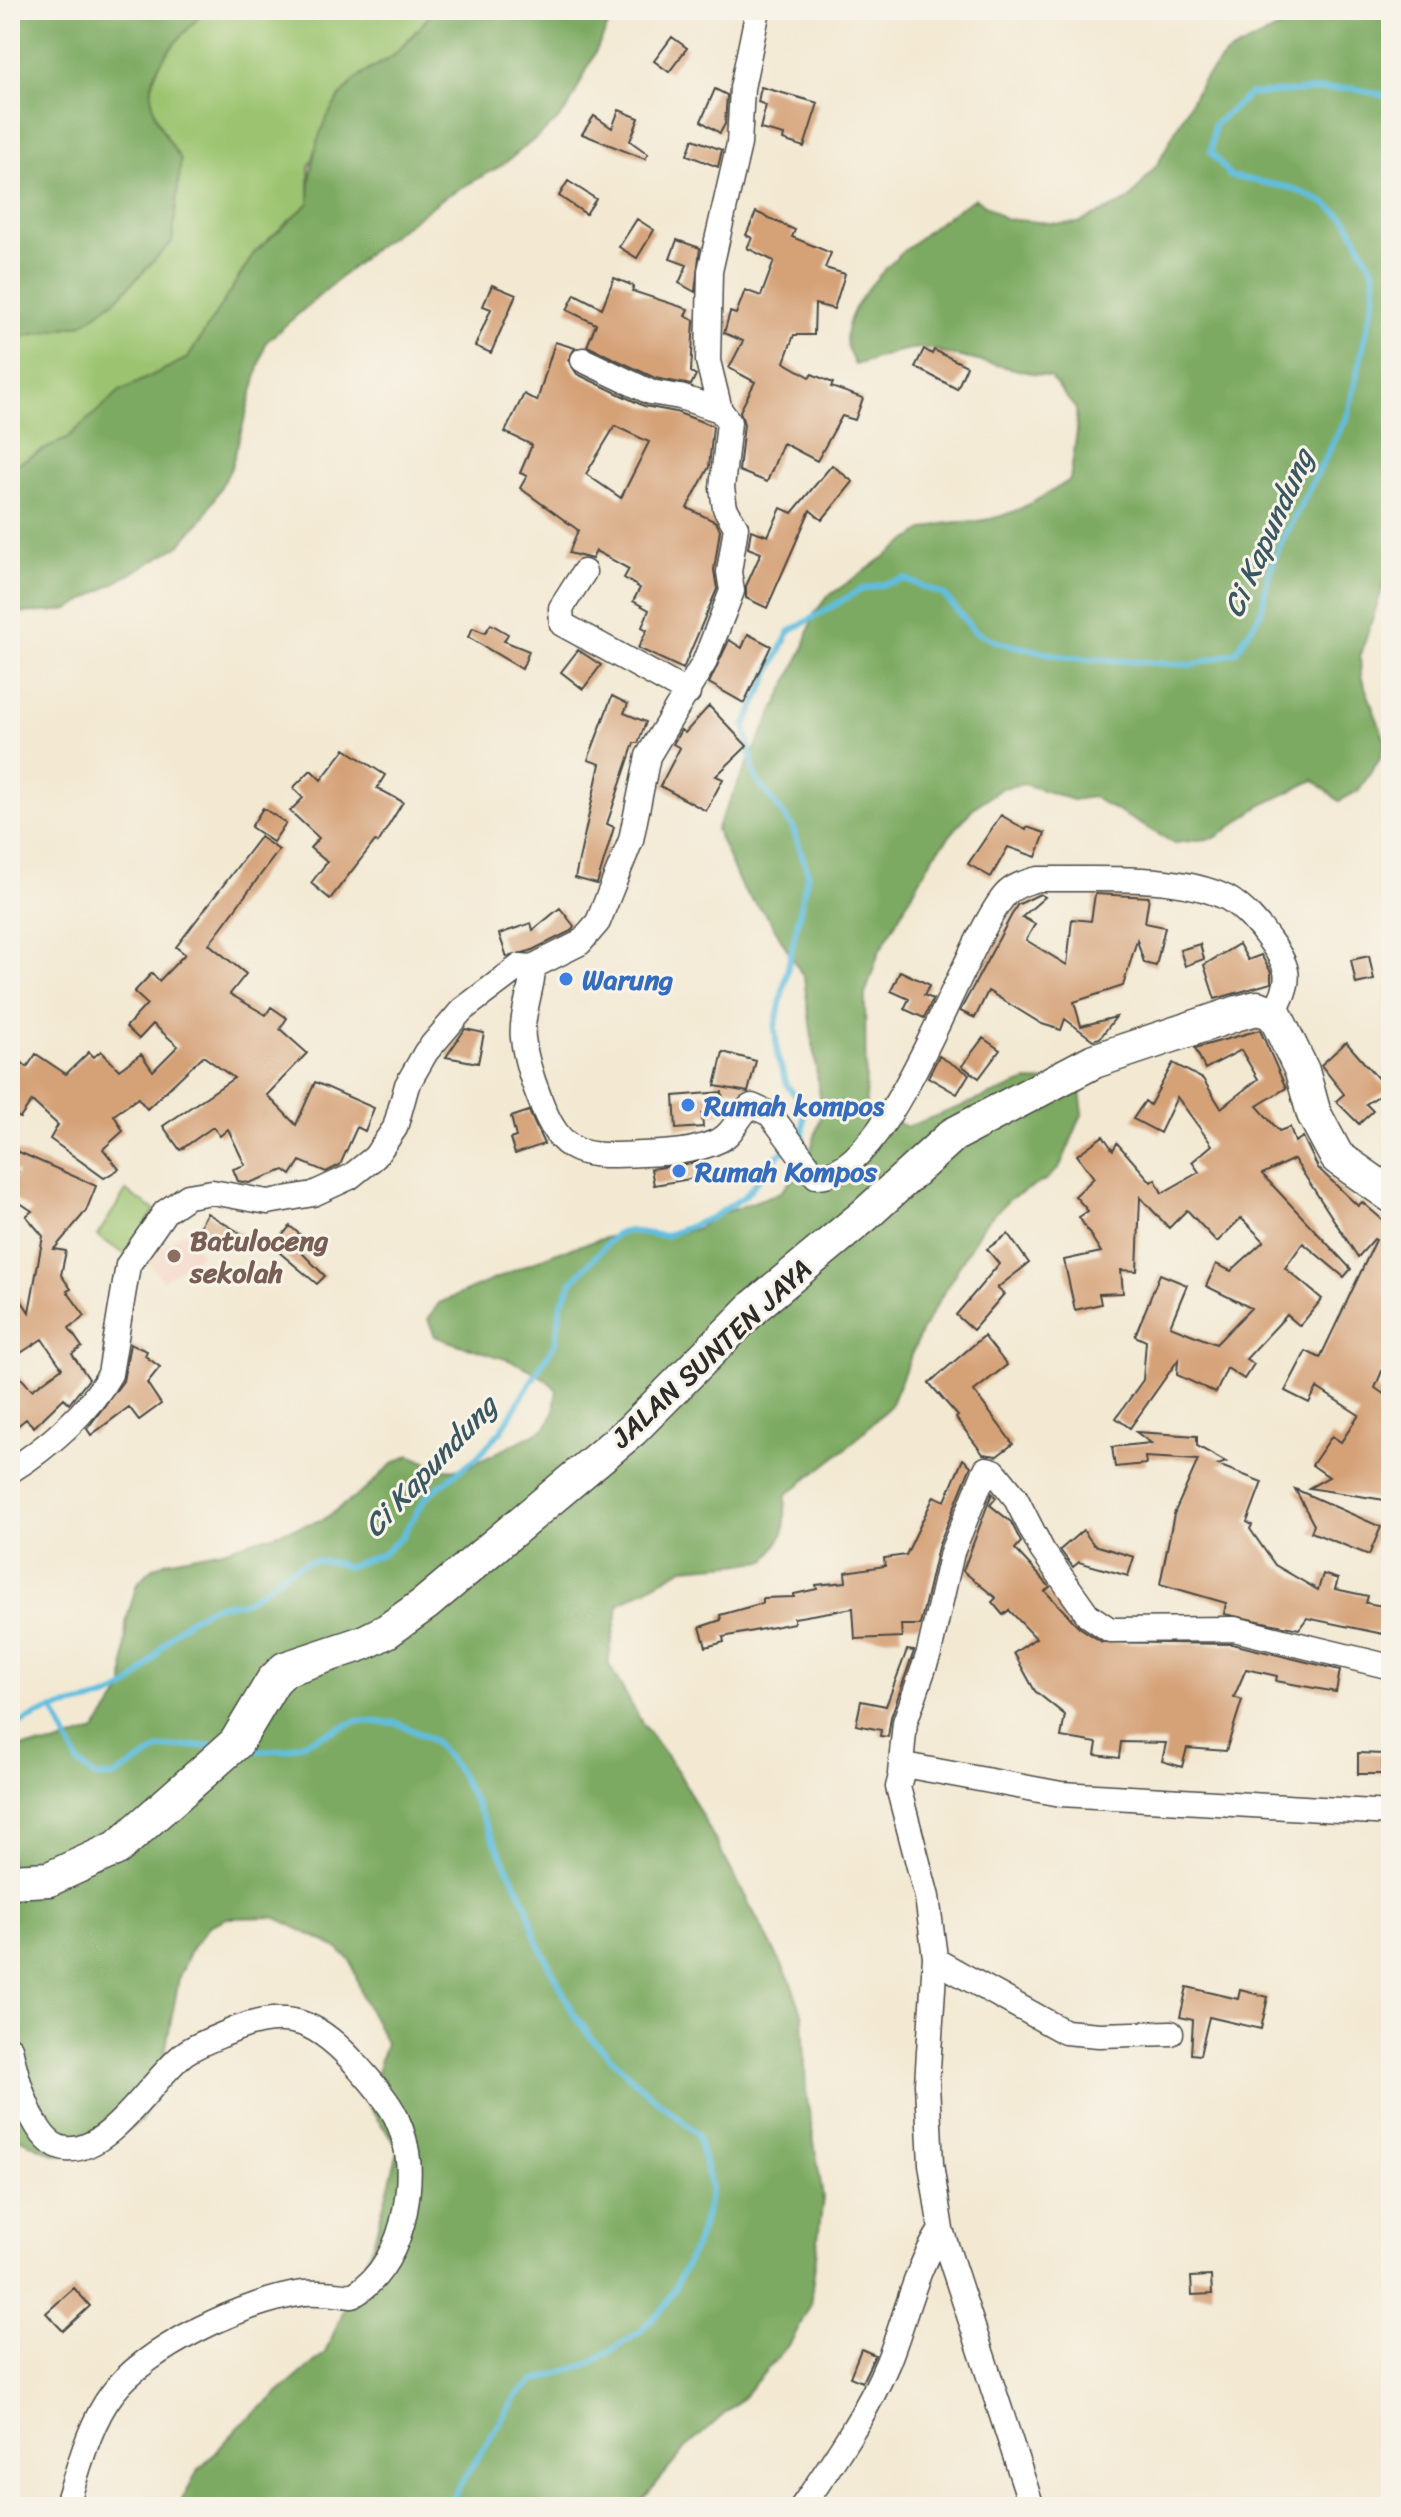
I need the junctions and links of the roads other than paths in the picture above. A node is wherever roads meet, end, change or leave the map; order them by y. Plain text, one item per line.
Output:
1 (758, 10) edge
2 (583, 360) dead end
3 (720, 410) junction
4 (584, 572) dead end
5 (688, 693) junction
6 (532, 967) junction
7 (1274, 1013) junction
8 (1391, 1195) edge
9 (10, 1471) edge
10 (1391, 1667) edge
11 (900, 1774) junction
12 (1391, 1813) edge
13 (10, 1881) edge
14 (935, 1960) junction
15 (1171, 2033) dead end
16 (10, 2048) edge
17 (941, 2230) junction
18 (66, 2507) edge
19 (802, 2507) edge
20 (1032, 2507) edge

1 - 3 street
2 - 3 street
3 - 5 street
4 - 5 street
5 - 6 street
6 - 7 street
6 - 9 street
7 - 8 main road
7 - 13 main road, JALAN SUNTEN JAYA
10 - 11 street
11 - 12 street
11 - 14 street
14 - 15 street
14 - 17 street
16 - 18 street
17 - 19 street
17 - 20 street

